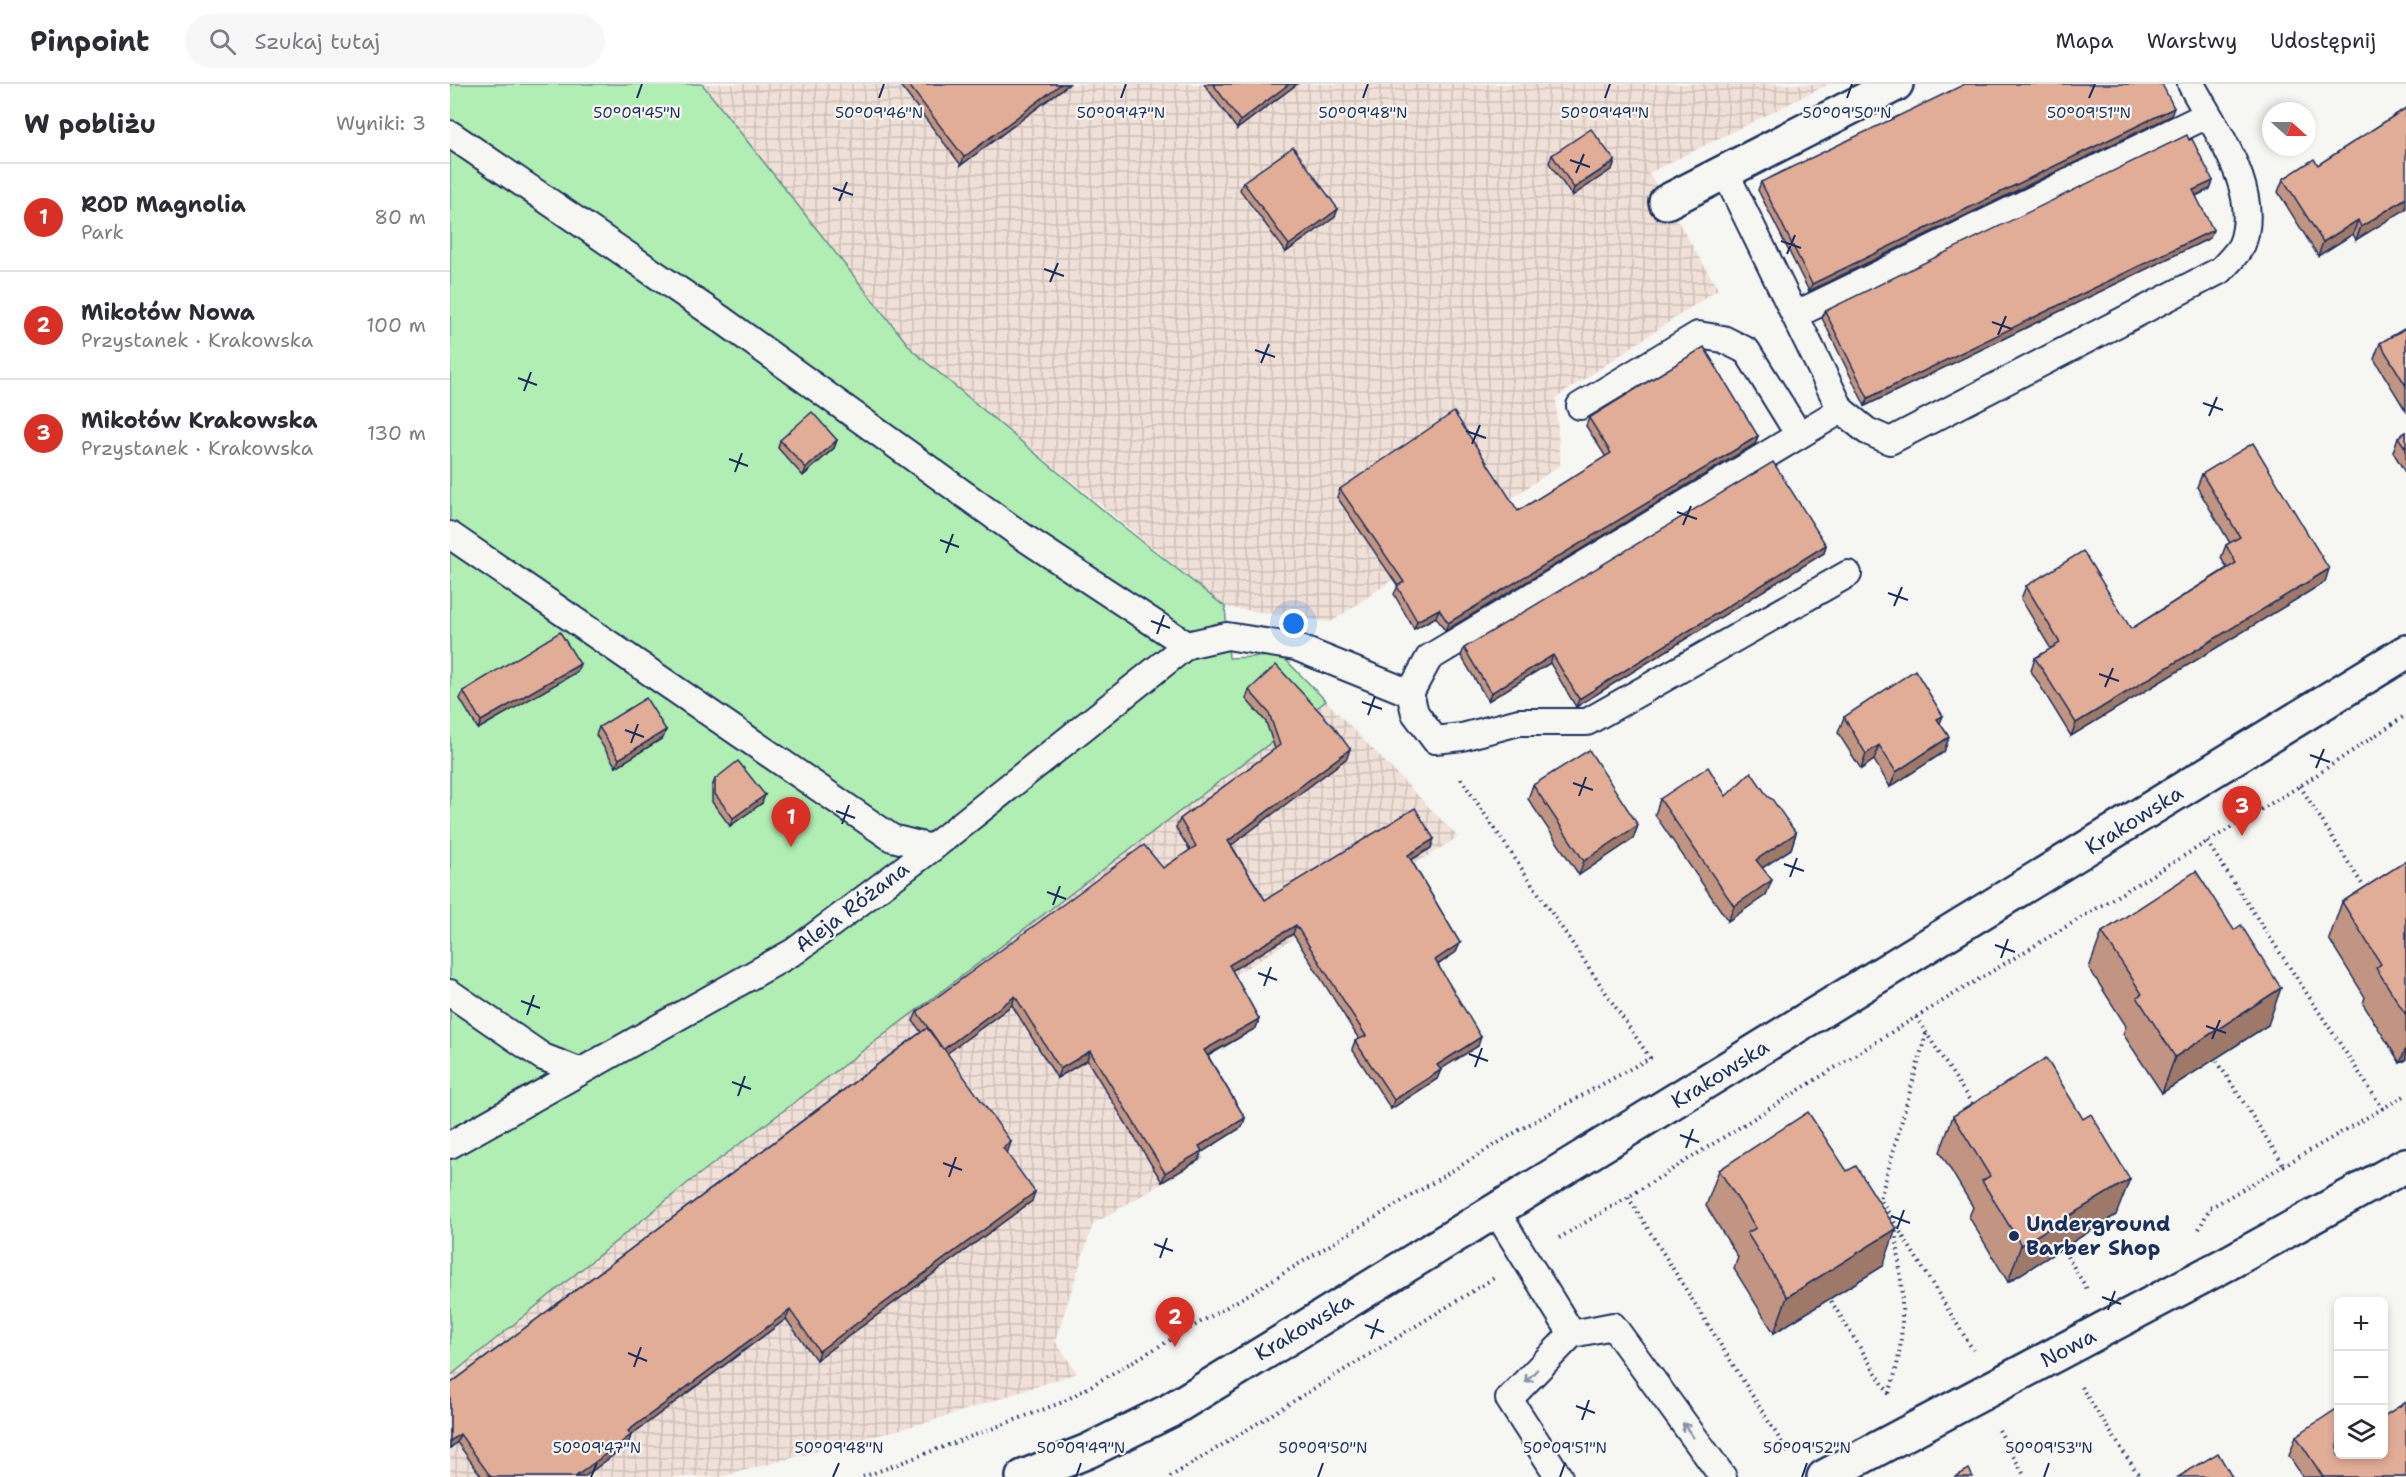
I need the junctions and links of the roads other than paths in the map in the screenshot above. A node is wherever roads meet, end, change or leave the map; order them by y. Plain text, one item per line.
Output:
1 (1896, 84) edge
2 (2191, 84) edge
3 (2207, 115) junction
4 (450, 134) edge
5 (1724, 170) junction
6 (1666, 202) dead end
7 (1794, 315) junction
8 (1580, 406) dead end
9 (1841, 410) junction
10 (1799, 435) junction
11 (450, 535) edge
12 (1848, 574) dead end
13 (1187, 645) junction
14 (2406, 652) edge
15 (1410, 693) junction
16 (932, 848) junction
17 (450, 993) edge
18 (579, 1071) junction
19 (450, 1145) edge
20 (2406, 1165) edge
21 (1496, 1211) junction
22 (1572, 1334) junction
23 (1023, 1477) edge
24 (1559, 1477) edge
25 (1723, 1477) edge
26 (1824, 1477) edge

1 - 5 street
2 - 3 lane
3 - 7 lane
3 - 9 lane
4 - 13 lane
5 - 6 street
5 - 7 lane
7 - 9 lane
8 - 10 lane
9 - 10 lane
10 - 15 lane
11 - 16 lane
12 - 15 lane
13 - 15 lane, Aleja Różana
13 - 16 lane, Aleja Różana
14 - 21 street, Krakowska
16 - 18 lane, Aleja Różana
17 - 18 lane
18 - 19 lane, Aleja Różana
20 - 26 street, Nowa
21 - 22 lane
21 - 23 street, Krakowska
22 -> 24 lane
25 -> 22 lane

